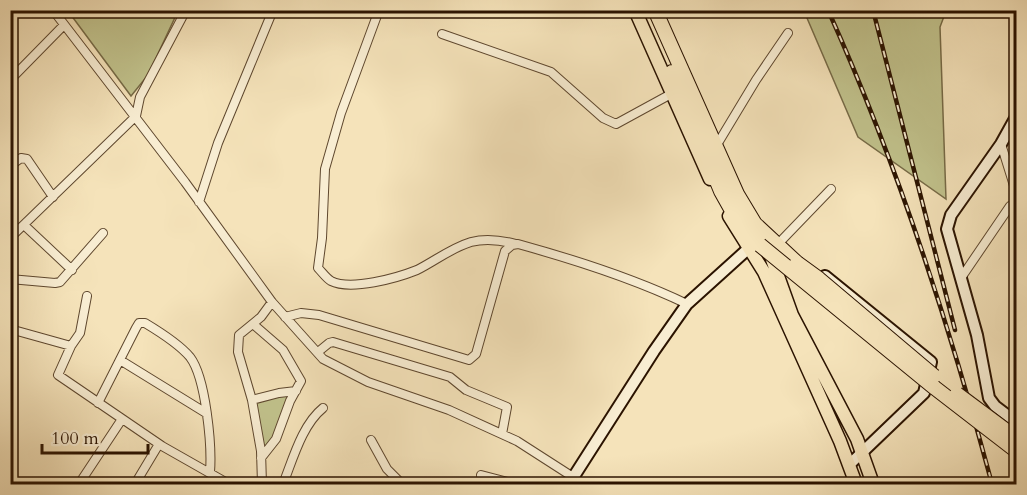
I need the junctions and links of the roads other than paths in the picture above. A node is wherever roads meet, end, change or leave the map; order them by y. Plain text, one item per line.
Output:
1 (54, 10) edge
2 (186, 10) edge
3 (273, 10) edge
4 (379, 10) edge
5 (635, 10) edge
6 (646, 10) edge
7 (655, 10) edge
8 (64, 25) junction
9 (788, 33) dead end
10 (442, 34) dead end
11 (10, 80) edge
12 (671, 94) junction
13 (136, 116) junction
14 (1017, 117) edge
15 (1001, 144) junction
16 (715, 148) junction
17 (10, 166) edge
18 (831, 189) dead end
19 (1017, 192) edge
20 (53, 197) junction
21 (199, 202) junction
22 (1017, 205) edge
23 (24, 225) junction
24 (764, 232) junction
25 (103, 233) dead end
26 (10, 238) edge
27 (518, 244) junction
28 (749, 248) junction
29 (782, 249) junction
30 (72, 270) junction
31 (961, 278) junction
32 (10, 279) edge
33 (87, 296) dead end
34 (272, 302) junction
35 (687, 304) junction
36 (285, 317) junction
37 (253, 324) junction
38 (10, 329) edge
39 (71, 346) junction
40 (318, 352) junction
41 (120, 360) junction
42 (296, 391) junction
43 (252, 400) junction
44 (98, 403) junction
45 (323, 408) dead end
46 (206, 413) junction
47 (122, 419) junction
48 (1017, 422) edge
49 (502, 434) junction
50 (1017, 438) edge
51 (371, 440) dead end
52 (159, 444) junction
53 (1017, 451) edge
54 (862, 453) junction
55 (261, 458) junction
56 (849, 464) junction
57 (211, 474) junction
58 (481, 475) dead end
59 (574, 482) edge
60 (79, 484) edge
61 (135, 484) edge
62 (208, 484) edge
63 (229, 484) edge
64 (262, 484) edge
65 (283, 484) edge
66 (402, 484) edge
67 (515, 484) edge
68 (856, 484) edge
69 (873, 484) edge

1 - 8 street
2 - 13 street
3 - 21 street
4 - 27 street
5 - 12 main road
6 - 53 highway, bridge
7 - 16 highway
8 - 11 street
8 - 13 street
9 - 16 street
10 - 12 street
12 - 28 main road
13 - 20 street
13 - 21 street
14 - 15 street
15 - 19 street
15 - 31 street
16 - 24 highway
17 - 20 street
18 - 29 street
20 - 23 street
21 - 34 street
22 - 31 street
23 - 26 street
23 - 30 street
24 - 29 highway
24 - 54 main road
25 - 30 street
27 - 35 street
27 - 36 street
28 - 35 street
28 - 56 main road
29 - 50 highway, bridge
29 - 54 street
30 - 32 street
31 - 48 street
33 - 39 street
34 - 36 street
34 - 37 street
35 - 59 street
36 - 40 street
37 - 42 street
37 - 43 street
38 - 39 street
39 - 44 street
40 - 49 street
40 - 49 street
41 - 44 street
41 - 46 street
41 - 46 street
42 - 43 street
42 - 55 street
43 - 55 street
44 - 47 street
45 - 65 street
46 - 57 street
47 - 52 street
47 - 60 street
49 - 59 street
51 - 66 street
52 - 57 street
52 - 61 street
54 - 56 street
54 - 69 main road
55 - 64 street
56 - 68 main road
57 - 62 street
57 - 63 street
58 - 67 street

